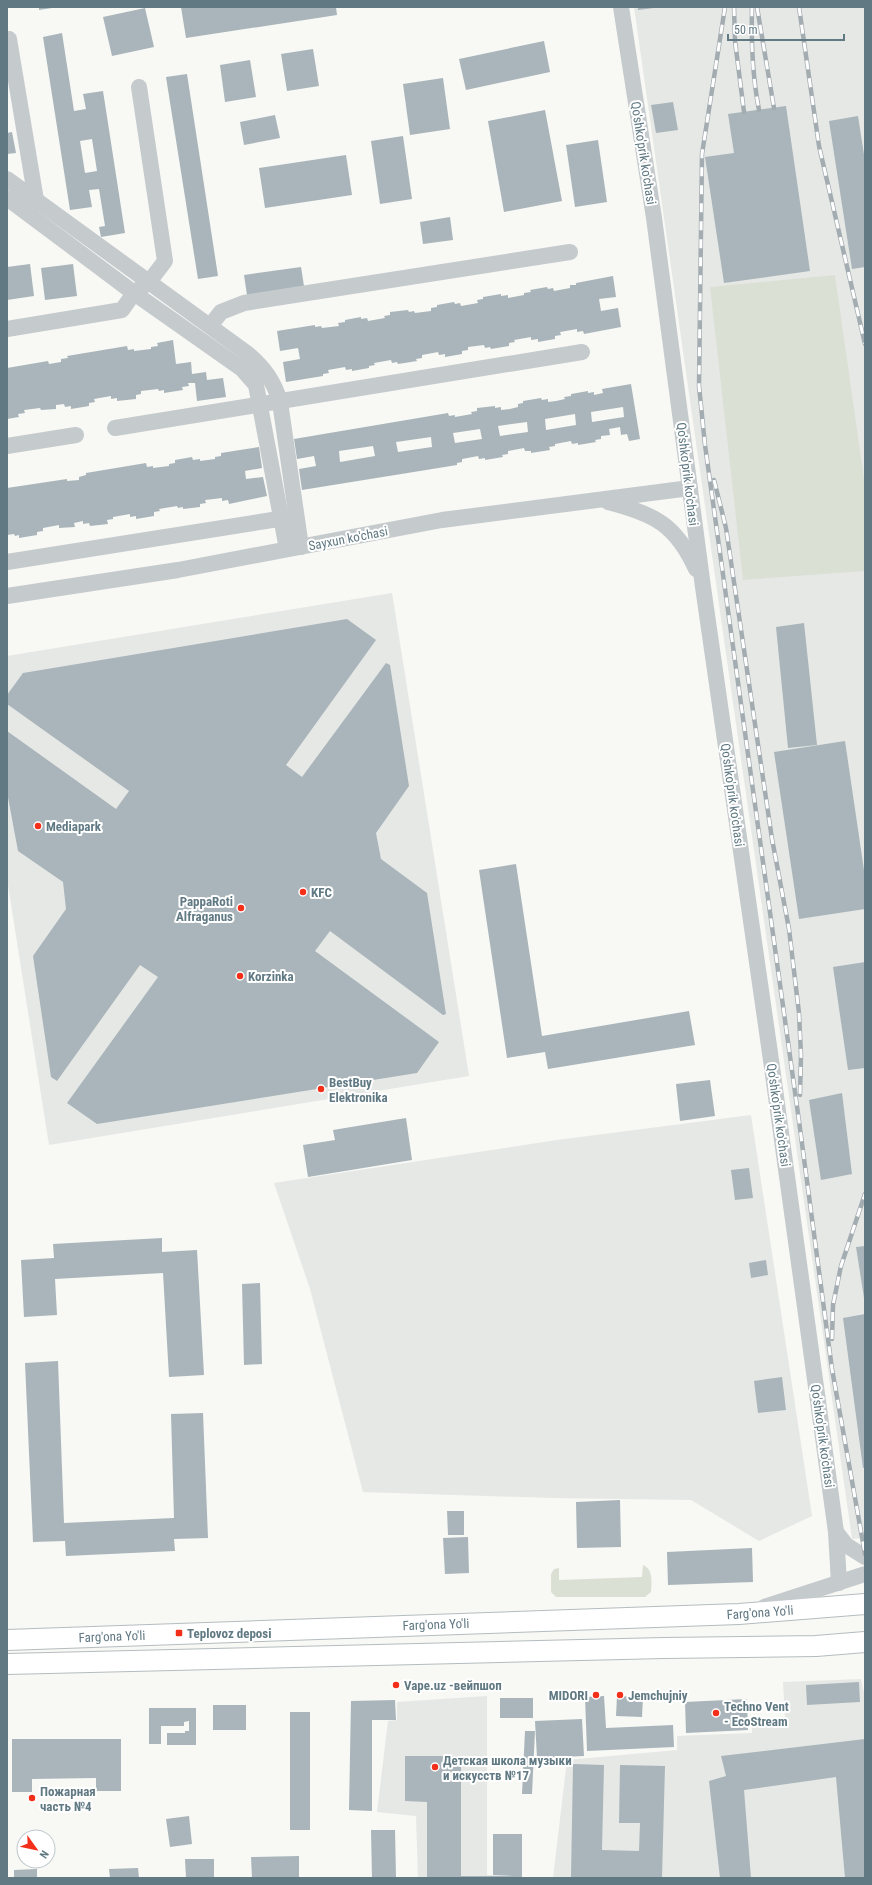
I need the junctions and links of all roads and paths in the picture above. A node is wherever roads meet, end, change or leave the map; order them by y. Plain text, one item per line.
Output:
1 (621, 7) edge
2 (9, 39) dead end
3 (139, 87) dead end
4 (7, 179) edge
5 (7, 198) edge
6 (32, 207) junction
7 (570, 252) dead end
8 (149, 282) junction
9 (134, 293) junction
10 (210, 326) junction
11 (7, 328) edge
12 (582, 352) dead end
13 (280, 402) junction
14 (260, 405) junction
15 (115, 428) dead end
16 (76, 435) dead end
17 (7, 446) edge
18 (690, 488) junction
19 (601, 500) junction
20 (296, 516) junction
21 (281, 519) junction
22 (294, 548) junction
23 (7, 562) edge
24 (702, 587) junction
25 (7, 596) edge
26 (836, 1532) junction
27 (865, 1557) edge
28 (865, 1574) edge
29 (839, 1583) junction
30 (865, 1604) edge
31 (739, 1614) junction
32 (7, 1640) edge
33 (864, 1643) edge
34 (7, 1664) edge

1 - 18 street, Qo'shko'prik ko'chasi
2 - 6 street
3 - 8 street
4 - 6 street
5 - 6 street
6 - 8 street
6 - 9 street
7 - 10 street
8 - 9 street
8 - 10 street
9 - 11 street
9 - 14 street
10 - 13 street
12 - 13 street
13 - 14 street
13 - 20 street
14 - 15 street
14 - 21 street
16 - 17 street
18 - 19 street, Sayxun ko'chasi
18 - 24 street, Qo'shko'prik ko'chasi
19 - 22 street, Sayxun ko'chasi
19 - 24 street
20 - 21 street
20 - 22 street
21 - 22 street
21 - 23 street
22 - 25 street, Sayxun ko'chasi
24 - 26 street, Qo'shko'prik ko'chasi
26 - 27 street
26 - 29 street, Qo'shko'prik ko'chasi
28 - 29 street
29 - 31 street
30 - 31 main road, Farg'ona Yo'li
31 - 32 main road, Farg'ona Yo'li
33 - 34 main road, Farg'ona Yo'li

